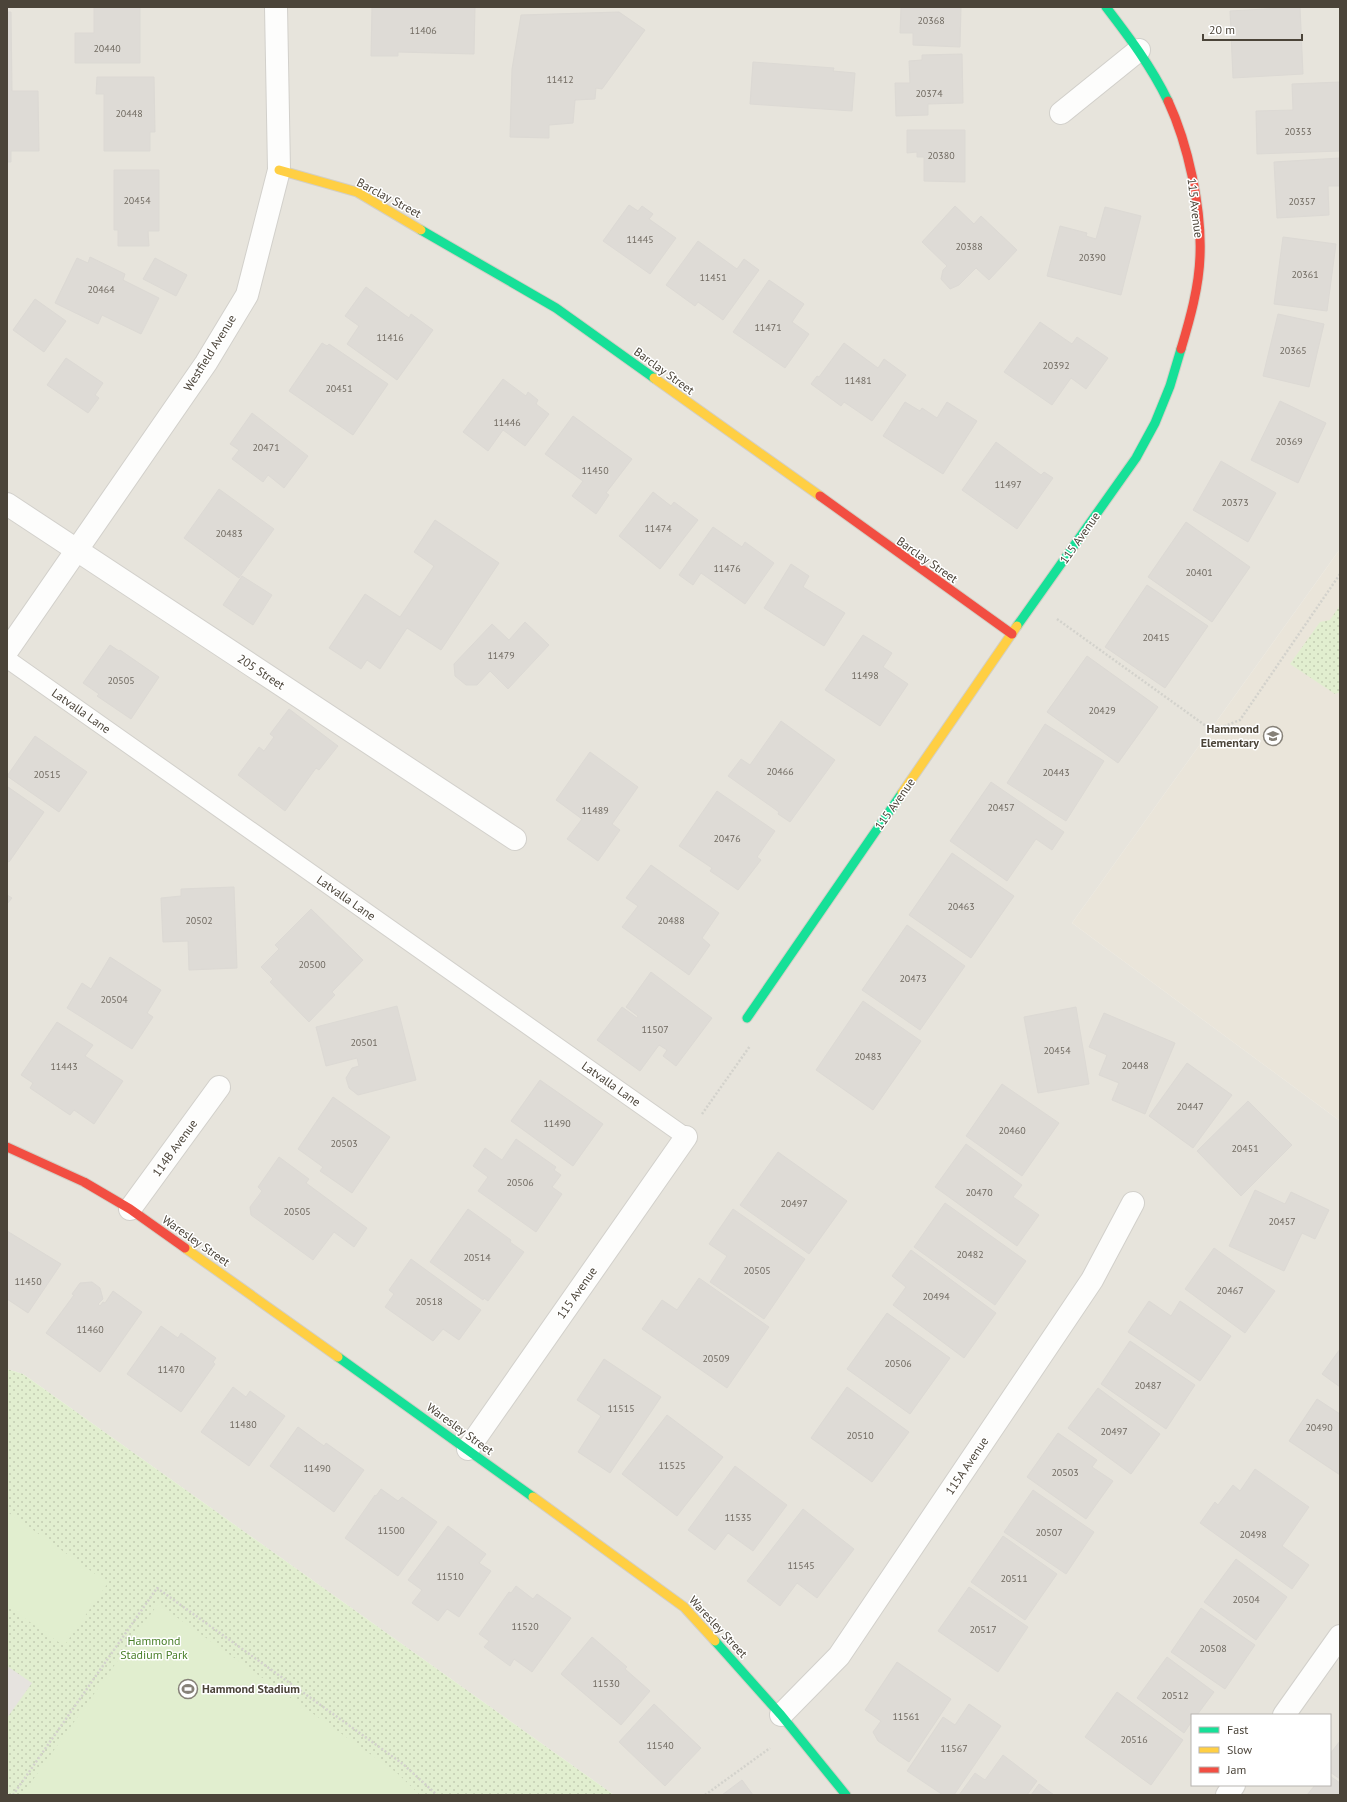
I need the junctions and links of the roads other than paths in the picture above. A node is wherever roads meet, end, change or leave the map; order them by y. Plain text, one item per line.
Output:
1 (276, 7) edge
2 (1106, 7) edge
3 (1138, 50) junction
4 (1061, 113) dead end
5 (279, 170) junction
6 (7, 504) edge
7 (76, 551) junction
8 (1012, 634) junction
9 (7, 651) edge
10 (7, 659) edge
11 (515, 839) dead end
12 (747, 1018) road end
13 (219, 1087) dead end
14 (686, 1137) joint
15 (7, 1147) edge
16 (1134, 1203) dead end
17 (130, 1209) junction
18 (468, 1449) junction
19 (1340, 1636) edge
20 (1285, 1714) edge
21 (787, 1723) junction
22 (1233, 1786) edge
23 (846, 1795) edge
24 (1227, 1795) edge

1 - 5 street, Westfield Avenue
2 - 3 street, 115 Avenue
3 - 4 street
3 - 8 street, 115 Avenue
5 - 7 street, Westfield Avenue
5 - 8 street, Barclay Street
6 - 7 street, 205 Street
7 - 9 street, Westfield Avenue
7 - 11 street, 205 Street
8 - 12 street, 115 Avenue
10 - 14 lane, Latvalla Lane
13 - 17 street, 114B Avenue
14 - 18 street, 115 Avenue
15 - 17 street, Waresley Street
16 - 21 street, 115A Avenue
17 - 18 street, Waresley Street
18 - 21 street, Waresley Street
19 - 20 street
21 - 23 street, Waresley Street
22 - 24 street

